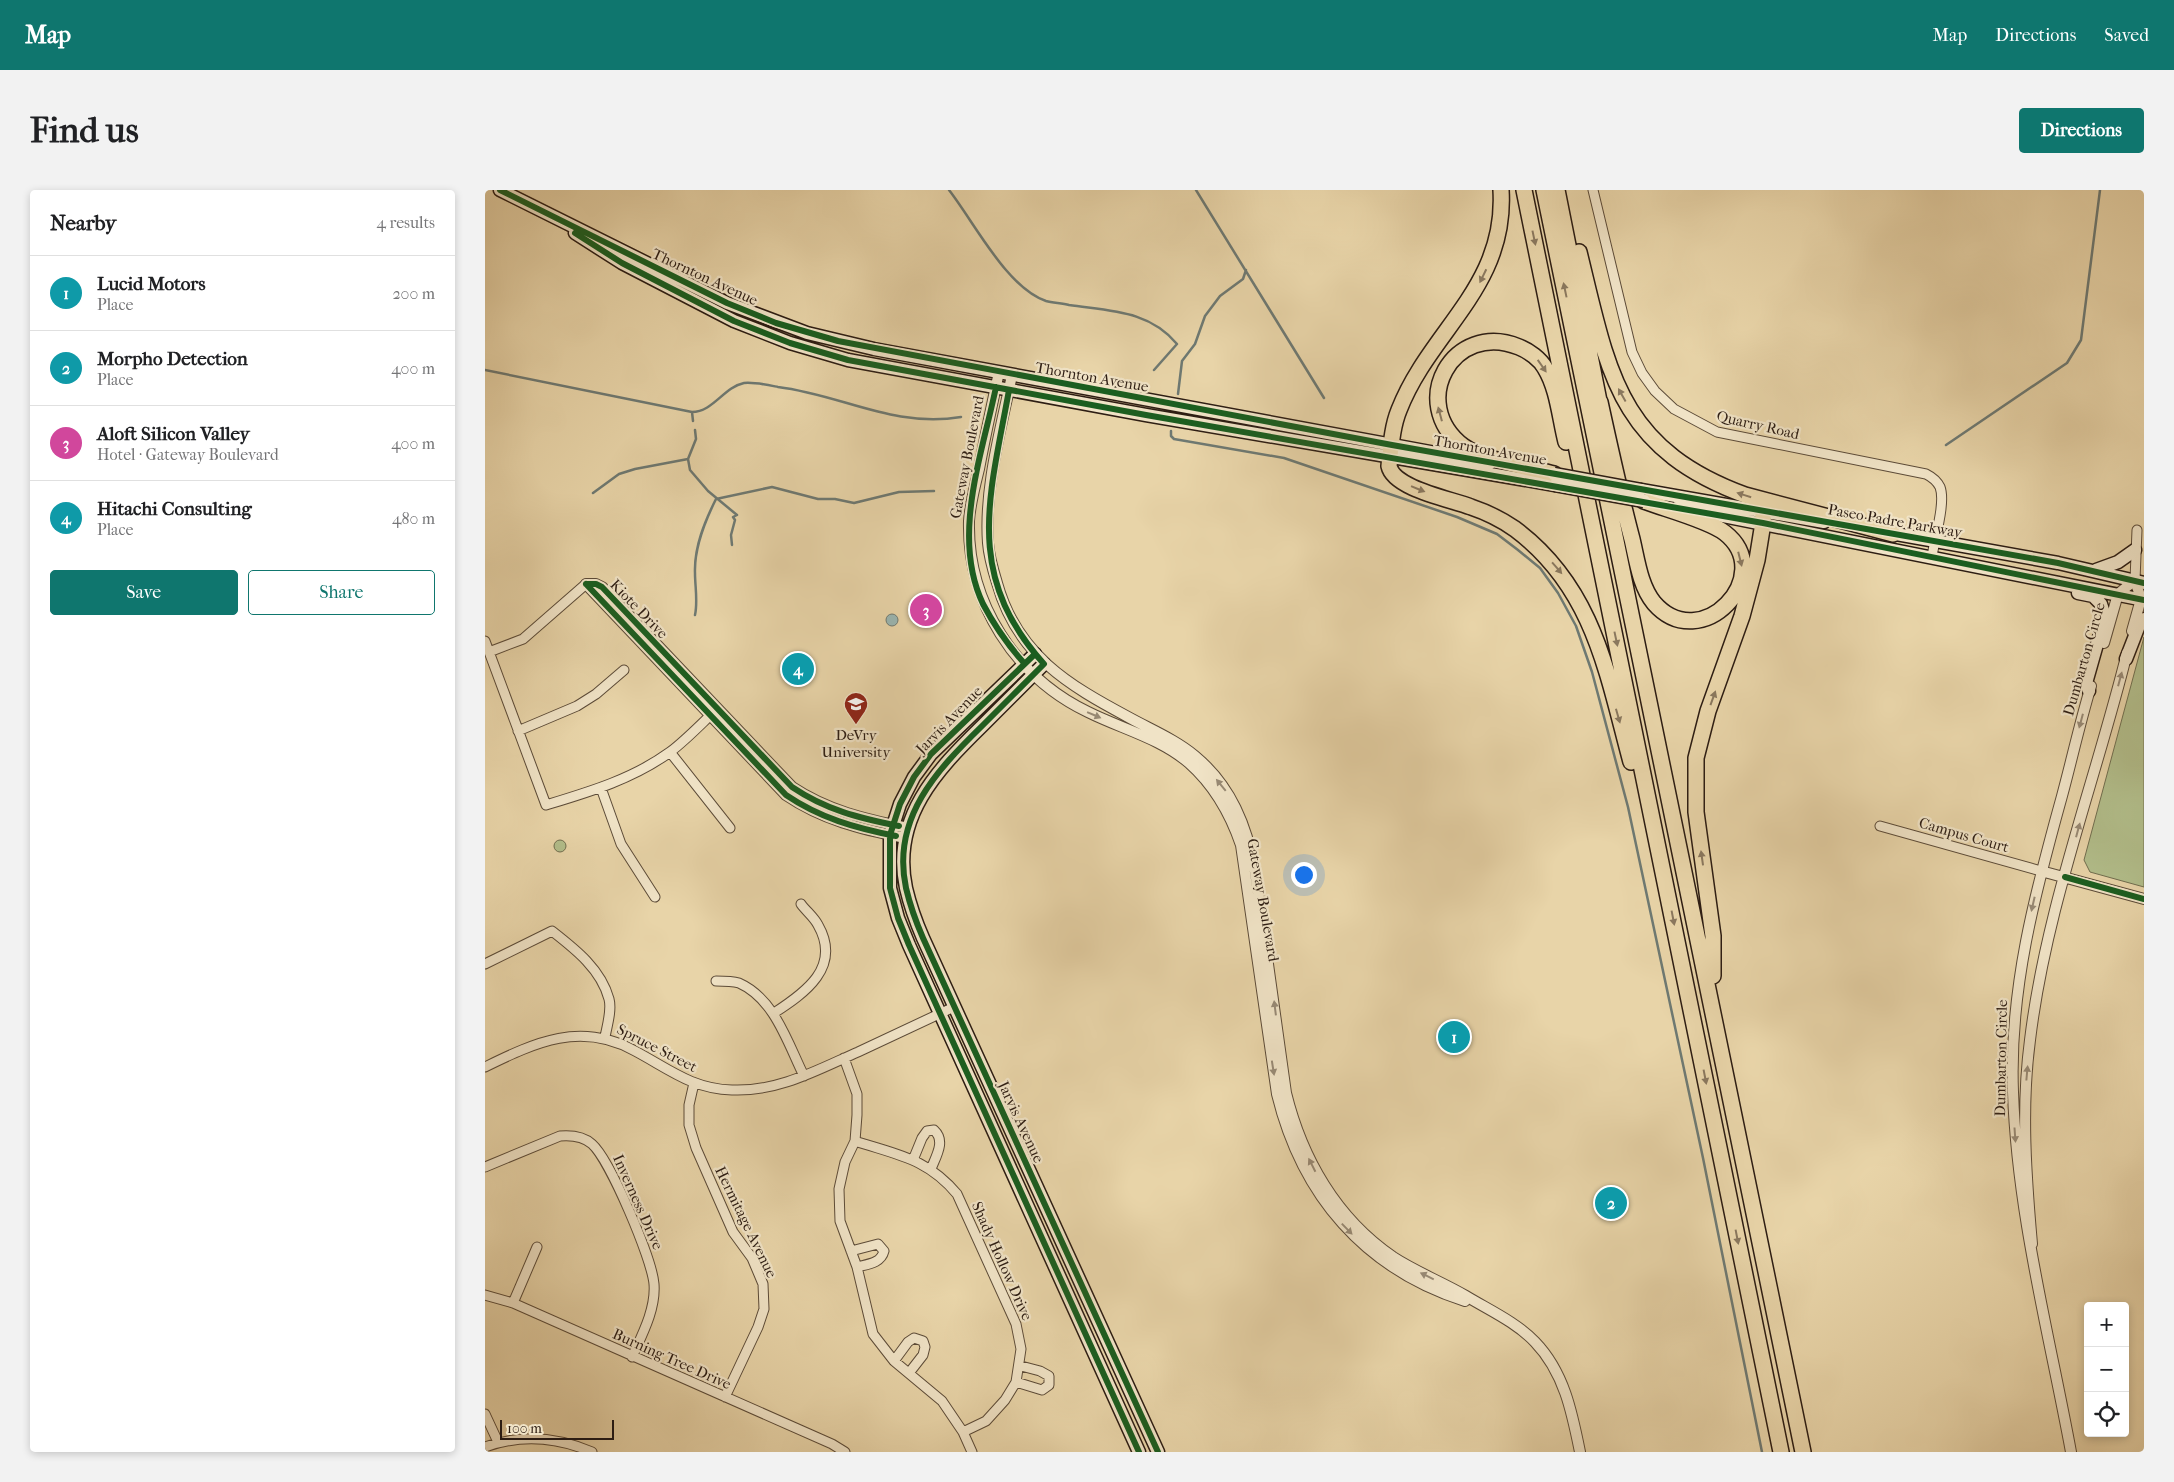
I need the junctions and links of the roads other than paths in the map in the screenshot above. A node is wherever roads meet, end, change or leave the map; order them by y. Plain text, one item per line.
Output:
1 (500, 190) edge
2 (1501, 190) edge
3 (1524, 190) edge
4 (1545, 190) edge
5 (1557, 190) edge
6 (1593, 190) edge
7 (1561, 211) junction
8 (560, 220) junction
9 (999, 372) junction
10 (1012, 375) junction
11 (1595, 382) junction
12 (996, 387) junction
13 (1009, 390) junction
14 (1391, 451) junction
15 (1555, 480) junction
16 (1643, 496) junction
17 (1763, 517) junction
18 (2137, 530) dead end
19 (1893, 534) junction
20 (1934, 540) junction
21 (2135, 550) junction
22 (1932, 557) junction
23 (1973, 566) junction
24 (2096, 570) junction
25 (2139, 582) edge
26 (586, 584) joint
27 (1606, 591) junction
28 (2119, 594) junction
29 (2142, 599) edge
30 (2144, 619) edge
31 (485, 641) edge
32 (489, 652) junction
33 (1035, 654) junction
34 (2125, 659) junction
35 (1024, 663) junction
36 (1044, 664) junction
37 (624, 670) dead end
38 (1034, 675) junction
39 (2089, 691) junction
40 (713, 712) junction
41 (518, 731) junction
42 (670, 752) junction
43 (601, 788) junction
44 (1880, 826) dead end
45 (730, 828) dead end
46 (891, 830) junction
47 (907, 833) junction
48 (2041, 872) junction
49 (2065, 877) junction
50 (1667, 890) junction
51 (655, 897) dead end
52 (2144, 898) edge
53 (801, 904) dead end
54 (485, 964) edge
55 (1713, 976) junction
56 (716, 980) dead end
57 (954, 1007) junction
58 (774, 1013) junction
59 (940, 1014) junction
60 (605, 1038) junction
61 (845, 1058) junction
62 (485, 1067) edge
63 (804, 1076) junction
64 (694, 1083) junction
65 (855, 1141) junction
66 (913, 1160) junction
67 (485, 1167) edge
68 (931, 1169) junction
69 (2032, 1244) junction
70 (537, 1247) dead end
71 (851, 1251) junction
72 (857, 1267) junction
73 (485, 1295) edge
74 (513, 1303) junction
75 (1485, 1308) junction
76 (632, 1357) junction
77 (894, 1361) junction
78 (1021, 1366) junction
79 (909, 1373) junction
80 (1016, 1382) junction
81 (725, 1397) junction
82 (485, 1414) edge
83 (963, 1432) junction
84 (498, 1442) junction
85 (485, 1447) edge
86 (592, 1452) edge
87 (845, 1452) edge
88 (972, 1452) edge
89 (1139, 1452) edge
90 (1158, 1452) edge
91 (1580, 1452) edge
92 (1781, 1452) edge
93 (1803, 1452) edge
94 (1810, 1452) edge
95 (2071, 1452) edge

1 - 8 main road, Thornton Avenue
2 -> 14 highway
3 -> 27 highway
93 -> 4 highway
5 - 7 highway
6 - 20 street, Quarry Road
7 - 11 highway
19 -> 7 highway
8 - 9 main road, Thornton Avenue
8 - 12 main road, Thornton Avenue
9 - 10 main road, Thornton Avenue
9 - 12 street, Gateway Boulevard
10 - 13 street, Gateway Boulevard
10 - 14 main road, Thornton Avenue
16 -> 11 highway
11 - 55 highway
12 - 13 main road, Thornton Avenue
12 - 35 street, Gateway Boulevard
13 - 14 main road, Thornton Avenue
13 - 33 street, Gateway Boulevard
14 - 15 main road, Thornton Avenue
14 -> 50 highway
15 - 16 main road, Thornton Avenue, bridge
15 -> 27 highway
16 - 17 main road, Paseo Padre Parkway
17 - 19 main road, Paseo Padre Parkway
17 - 22 main road, Paseo Padre Parkway
55 -> 17 highway
18 - 21 street
19 - 20 main road, Paseo Padre Parkway
20 - 22 street, Quarry Road
20 - 24 main road, Paseo Padre Parkway
21 - 24 main road
21 - 25 street
22 - 23 main road, Paseo Padre Parkway
23 - 28 main road, Paseo Padre Parkway
23 - 39 main road
24 - 25 main road, Paseo Padre Parkway
25 - 28 street, Dumbarton Circle
25 - 29 street
26 - 32 street, Kiote Drive
26 - 40 street, Kiote Drive
27 -> 50 highway
28 - 29 main road, Paseo Padre Parkway
28 - 39 street, Dumbarton Circle
29 - 34 street, Dumbarton Circle
30 - 34 main road
31 - 32 street
32 - 41 street
33 - 35 main road, Jarvis Avenue
33 - 36 street, Gateway Boulevard
49 -> 34 street, Dumbarton Circle
35 - 38 street, Gateway Boulevard
35 - 46 main road, Jarvis Avenue
36 - 38 main road, Jarvis Avenue
75 -> 36 street, Gateway Boulevard
37 - 41 street
38 - 47 main road, Jarvis Avenue
38 -> 75 street, Gateway Boulevard
39 -> 48 street, Dumbarton Circle
40 - 42 street
40 - 46 street, Kiote Drive
41 - 43 street
42 - 43 street
42 - 45 street
43 - 51 street
44 - 48 street, Campus Court
46 - 47 street, Kiote Drive
46 - 59 main road, Jarvis Avenue
47 - 57 main road, Jarvis Avenue
48 - 49 street
48 -> 69 street, Dumbarton Circle
49 - 52 street
69 -> 49 street, Dumbarton Circle
50 -> 92 highway
53 - 58 street
54 - 60 street
55 - 94 highway
56 - 58 street
57 - 59 street, Spruce Street
57 - 90 main road, Jarvis Avenue
58 - 63 street
59 - 61 street, Spruce Street
59 - 89 main road, Jarvis Avenue
60 - 62 street, Spruce Street
60 - 64 street, Spruce Street
61 - 63 street, Spruce Street
61 - 65 street
63 - 64 street, Spruce Street
64 - 81 street, Hermitage Avenue
65 - 66 street, Shady Hollow Drive
65 - 71 street
66 - 68 street, Shady Hollow Drive
66 - 68 street
67 - 76 street, Inverness Drive
68 - 78 street, Shady Hollow Drive
69 - 95 street, Dumbarton Circle
70 - 74 street
71 - 72 street
71 - 72 street
72 - 77 street
73 - 74 street, Burning Tree Drive
74 - 76 street, Burning Tree Drive
75 - 91 street, Gateway Boulevard
76 - 81 street, Burning Tree Drive
77 - 79 street
77 - 79 street
78 - 80 street, Shady Hollow Drive
78 - 80 street
79 - 83 street
80 - 83 street, Shady Hollow Drive
81 - 87 street, Burning Tree Drive
82 - 84 street
83 - 88 street
84 - 85 street
84 - 86 street

